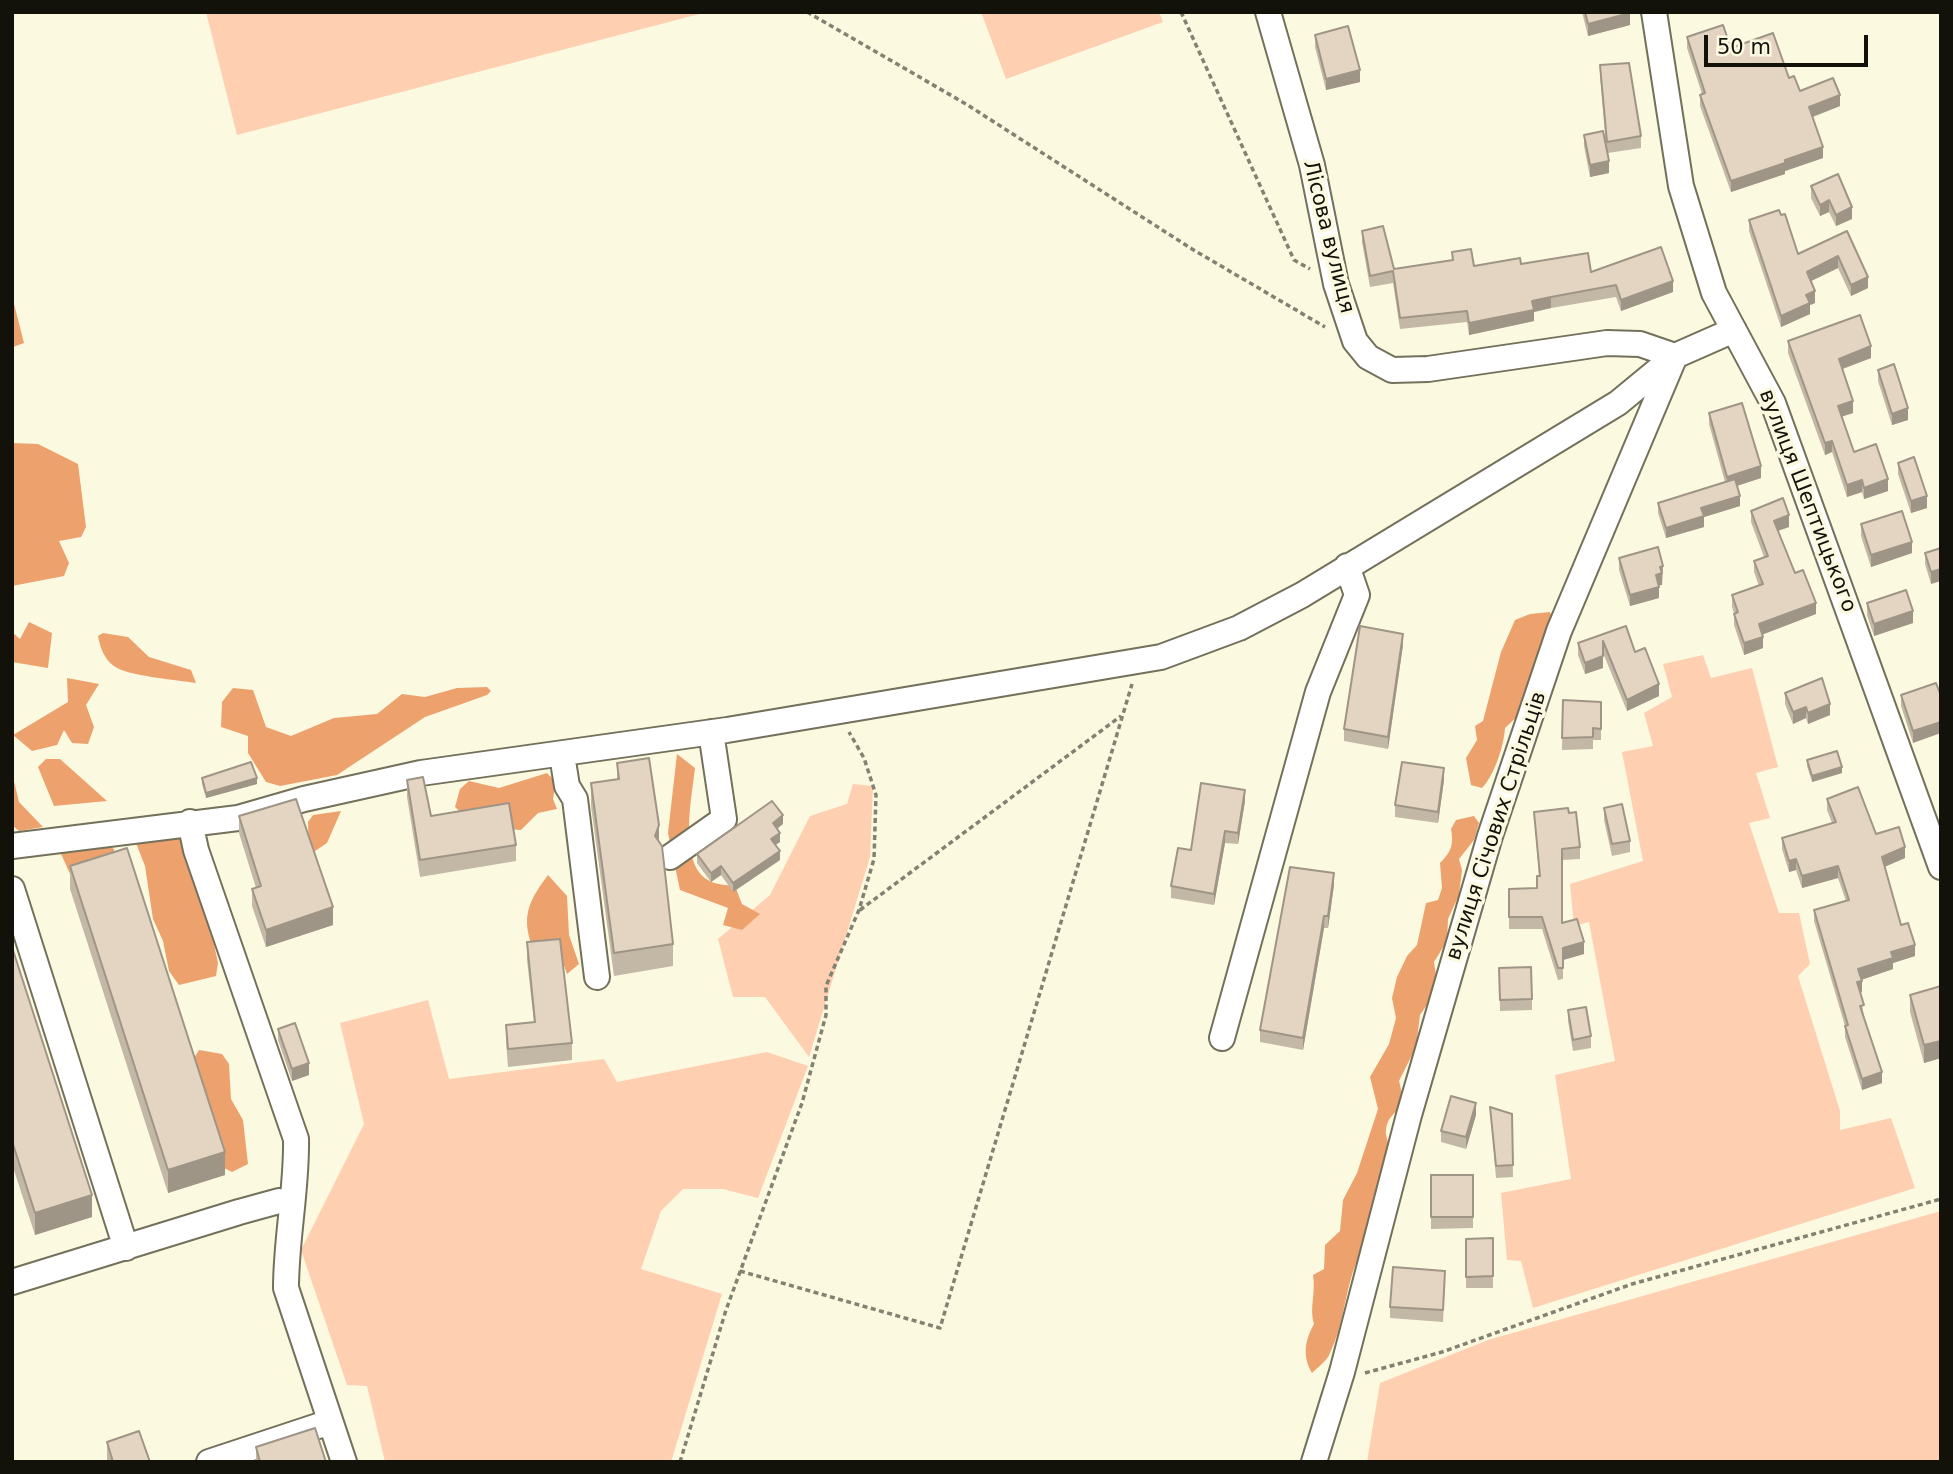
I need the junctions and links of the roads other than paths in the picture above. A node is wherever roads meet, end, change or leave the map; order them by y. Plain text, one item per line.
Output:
1 (1268, 12) edge
2 (1654, 12) edge
3 (1734, 330) junction
4 (1675, 356) junction
5 (1347, 566) junction
6 (711, 732) junction
7 (562, 755) junction
8 (1931, 809) edge
9 (190, 822) junction
10 (12, 846) edge
11 (670, 857) dead end
12 (1941, 867) edge
13 (12, 889) edge
14 (597, 976) dead end
15 (1222, 1038) dead end
16 (291, 1203) junction
17 (127, 1248) junction
18 (12, 1282) edge
19 (330, 1422) junction
20 (209, 1462) edge
21 (344, 1462) edge
22 (1314, 1462) edge

1 - 4 street, Лісова вулиця
2 - 3 street, вулиця Шептицького
3 - 4 street
3 - 8 street, вулиця Шептицького
4 - 5 street
4 - 22 street, вулиця Січових Стрільців
5 - 6 street
5 - 15 street
6 - 7 street
6 - 11 street
7 - 9 street
7 - 14 street
8 - 12 street, вулиця Шептицького
9 - 10 street
9 - 16 street
13 - 17 street
16 - 17 street
16 - 19 street
17 - 18 street
19 - 20 street
19 - 21 street

